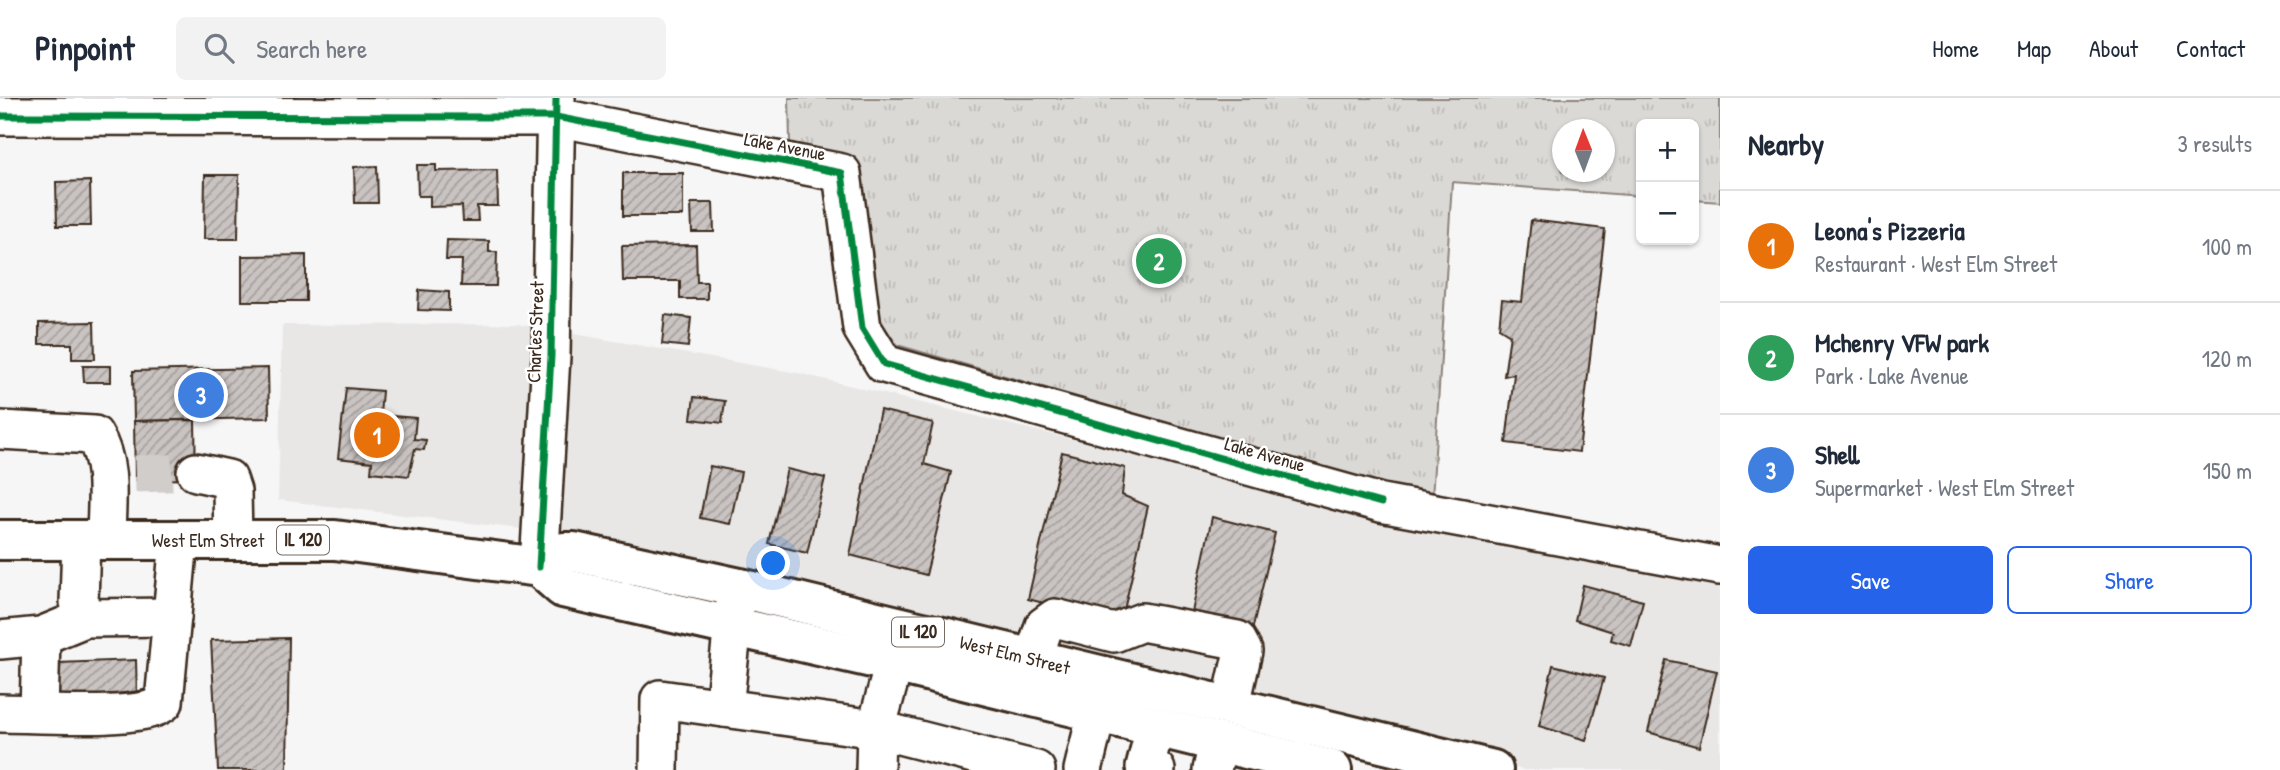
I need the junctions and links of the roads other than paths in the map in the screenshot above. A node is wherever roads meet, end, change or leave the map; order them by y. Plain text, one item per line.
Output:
1 (556, 108) edge
2 (111, 109) edge
3 (0, 116) edge
4 (0, 430) edge
5 (196, 472) tunnel mouth
6 (0, 540) edge
7 (94, 540) junction
8 (178, 540) junction
9 (233, 540) junction
10 (1720, 566) edge
11 (539, 567) junction
12 (737, 587) junction
13 (172, 617) junction
14 (85, 618) junction
15 (731, 626) junction
16 (1114, 633) junction
17 (41, 636) junction
18 (0, 640) edge
19 (899, 646) junction
20 (1032, 659) junction
21 (1022, 695) junction
22 (1102, 696) junction
23 (1231, 705) junction
24 (724, 708) junction
25 (0, 713) edge
26 (39, 713) junction
27 (1300, 723) junction
28 (1155, 728) junction
29 (876, 729) junction
30 (1215, 757) edge
31 (1290, 765) edge
32 (659, 770) edge
33 (875, 770) edge
34 (1036, 770) edge
35 (1083, 770) edge
36 (1156, 770) edge
37 (1332, 770) edge
38 (1493, 770) edge

1 - 2 street, Lake Avenue
1 - 10 street, Lake Avenue
1 - 11 street, Charles Street
2 - 3 street, Lake Avenue
4 - 7 street
5 - 9 street
6 - 7 main road, West Elm Street / IL 120
7 - 8 main road, West Elm Street / IL 120
7 - 14 street
8 - 9 main road, West Elm Street / IL 120
8 - 13 street
9 - 11 main road, West Elm Street / IL 120
11 - 12 main road, West Elm Street / IL 120
11 - 15 main road, West Elm Street / IL 120
12 - 15 street
12 - 19 main road, West Elm Street / IL 120
13 - 14 street
13 - 26 street
14 - 17 street
15 - 19 main road, West Elm Street / IL 120
15 - 24 street
16 - 20 street
16 - 22 street
16 - 23 street
17 - 18 street
17 - 26 street
19 - 20 main road, West Elm Street / IL 120
19 - 21 main road, West Elm Street / IL 120
19 - 29 street
20 - 21 street
20 - 22 main road, West Elm Street / IL 120
21 - 22 main road, West Elm Street / IL 120
22 - 23 main road, West Elm Street / IL 120
22 - 28 main road, West Elm Street / IL 120
22 - 35 street
23 - 27 main road, West Elm Street / IL 120
24 - 29 street
24 - 32 street
25 - 26 street
27 - 31 street
27 - 38 main road, West Elm Street / IL 120
28 - 30 main road, West Elm Street / IL 120
28 - 36 street
29 - 33 street
29 - 34 street
30 - 31 main road, West Elm Street / IL 120
31 - 37 main road, West Elm Street / IL 120

